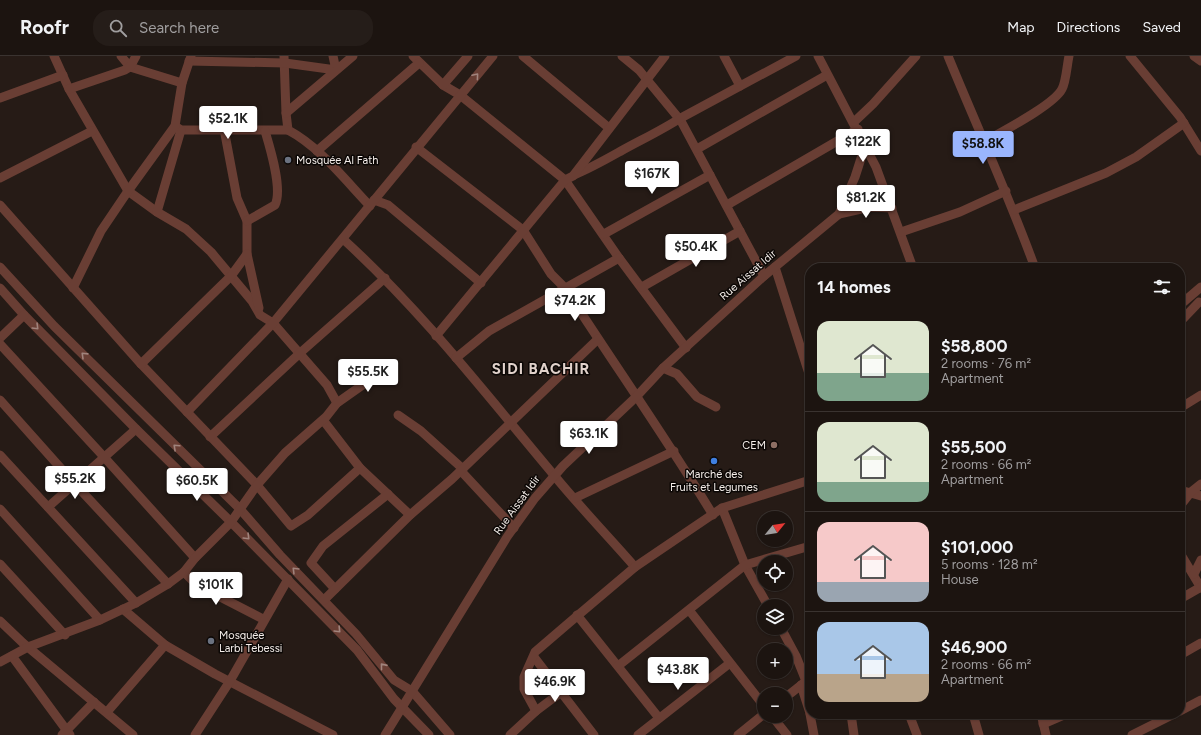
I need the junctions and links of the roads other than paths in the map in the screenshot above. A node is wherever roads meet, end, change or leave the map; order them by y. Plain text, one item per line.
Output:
1 (54, 56) edge
2 (122, 56) edge
3 (136, 56) edge
4 (333, 56) edge
5 (353, 56) edge
6 (468, 56) edge
7 (493, 56) edge
8 (523, 56) edge
9 (622, 56) edge
10 (665, 56) edge
11 (724, 56) edge
12 (796, 56) edge
13 (818, 56) edge
14 (916, 56) edge
15 (948, 56) edge
16 (1069, 56) edge
17 (1194, 56) edge
18 (1131, 57) edge
19 (190, 58) edge
20 (233, 59) edge
21 (416, 59) edge
22 (285, 60) edge
23 (1201, 61) edge
24 (130, 67) junction
25 (336, 70) junction
26 (63, 75) junction
27 (827, 75) junction
28 (646, 79) junction
29 (182, 83) junction
30 (443, 85) junction
31 (740, 86) junction
32 (69, 88) junction
33 (460, 95) junction
34 (0, 98) edge
35 (286, 113) junction
36 (679, 119) junction
37 (1184, 123) junction
38 (856, 126) junction
39 (178, 128) junction
40 (609, 128) junction
41 (224, 129) junction
42 (288, 130) junction
43 (92, 131) junction
44 (265, 131) junction
45 (984, 142) junction
46 (866, 146) junction
47 (416, 147) junction
48 (697, 149) junction
49 (317, 151) junction
50 (1201, 151) edge
51 (710, 175) junction
52 (0, 178) edge
53 (569, 178) junction
54 (128, 191) junction
55 (1006, 191) junction
56 (372, 203) junction
57 (0, 205) edge
58 (727, 205) junction
59 (892, 208) junction
60 (1014, 210) junction
61 (157, 212) junction
62 (839, 214) junction
63 (247, 221) junction
64 (523, 230) junction
65 (740, 231) junction
66 (902, 232) junction
67 (604, 234) junction
68 (343, 239) junction
69 (248, 254) junction
70 (619, 258) junction
71 (911, 263) edge
72 (1033, 263) edge
73 (0, 267) edge
74 (775, 268) junction
75 (231, 276) junction
76 (764, 276) junction
77 (385, 278) junction
78 (481, 283) junction
79 (642, 287) junction
80 (0, 288) edge
81 (73, 288) junction
82 (565, 288) junction
83 (1197, 290) edge
84 (1185, 301) edge
85 (1200, 304) edge
86 (24, 315) junction
87 (260, 315) junction
88 (1185, 318) edge
89 (272, 323) junction
90 (436, 336) junction
91 (0, 338) edge
92 (598, 338) junction
93 (0, 344) edge
94 (686, 348) junction
95 (300, 353) junction
96 (456, 358) junction
97 (805, 362) edge
98 (141, 364) junction
99 (388, 367) dead end
100 (663, 368) junction
101 (1201, 395) edge
102 (636, 397) junction
103 (0, 400) edge
104 (337, 403) junction
105 (1185, 405) edge
106 (716, 407) dead end
107 (187, 412) junction
108 (398, 415) dead end
109 (323, 420) junction
110 (511, 423) junction
111 (136, 429) junction
112 (210, 437) junction
113 (674, 451) junction
114 (104, 457) junction
115 (1, 458) edge
116 (360, 468) junction
117 (462, 470) junction
118 (554, 475) junction
119 (805, 482) edge
120 (74, 483) junction
121 (1201, 484) edge
122 (257, 485) junction
123 (1185, 491) edge
124 (1191, 492) junction
125 (388, 494) junction
126 (1201, 496) edge
127 (575, 498) junction
128 (1185, 500) edge
129 (48, 508) junction
130 (722, 508) junction
131 (0, 509) edge
132 (240, 509) junction
133 (410, 515) junction
134 (713, 515) junction
135 (231, 522) junction
136 (514, 528) junction
137 (805, 547) edge
138 (194, 558) junction
139 (1185, 560) edge
140 (1201, 560) edge
141 (0, 564) edge
142 (745, 565) junction
143 (635, 567) junction
144 (184, 572) junction
145 (1194, 574) junction
146 (288, 579) junction
147 (168, 584) junction
148 (1201, 587) edge
149 (336, 589) junction
150 (1185, 596) edge
151 (764, 599) edge
152 (324, 600) junction
153 (136, 603) junction
154 (123, 609) junction
155 (689, 610) junction
156 (577, 615) junction
157 (264, 619) junction
158 (100, 620) junction
159 (0, 621) edge
160 (65, 635) junction
161 (784, 635) edge
162 (1201, 642) edge
163 (165, 645) junction
164 (28, 647) junction
165 (1185, 651) edge
166 (12, 656) junction
167 (534, 657) junction
168 (0, 662) edge
169 (730, 663) junction
170 (618, 666) junction
171 (805, 679) edge
172 (230, 681) junction
173 (805, 683) edge
174 (412, 691) junction
175 (560, 692) junction
176 (793, 692) edge
177 (757, 697) edge
178 (1201, 700) edge
179 (94, 702) junction
180 (403, 708) junction
181 (1185, 708) edge
182 (536, 711) junction
183 (107, 712) junction
184 (659, 718) junction
185 (812, 719) edge
186 (852, 719) edge
187 (911, 719) edge
188 (974, 719) edge
189 (1042, 719) edge
190 (1054, 719) edge
191 (1155, 719) edge
192 (1165, 719) edge
193 (757, 720) edge
194 (778, 723) edge
195 (1157, 723) junction
196 (440, 724) junction
197 (1043, 724) junction
198 (66, 734) edge
199 (133, 735) edge
200 (195, 735) edge
201 (333, 735) edge
202 (385, 735) edge
203 (429, 735) edge
204 (450, 735) edge
205 (458, 735) edge
206 (510, 735) edge
207 (594, 735) edge
208 (638, 735) edge
209 (738, 735) edge
210 (787, 735) edge
211 (814, 735) edge
212 (854, 735) edge
213 (917, 735) edge
214 (979, 735) edge
215 (1046, 735) edge
216 (1132, 735) edge

1 - 26 street
2 - 24 street
3 - 24 street
4 - 25 street
5 - 25 street
6 - 30 street
33 -> 7 street
8 - 40 street
9 - 28 street
10 - 28 street
11 - 31 street
12 - 31 street
13 - 27 street
14 - 38 street
15 - 45 street
16 - 45 street
17 - 23 street
18 - 37 street
19 - 20 street
19 - 29 street
20 - 22 street
21 - 30 street
21 - 49 street
22 - 25 street
22 - 35 street
24 - 29 street
24 - 32 street
25 - 35 street
26 - 32 street
26 - 34 street
27 - 38 street
27 - 48 street
28 - 36 street
28 - 40 street
29 - 39 street
30 - 33 street
31 - 36 street
32 - 43 street
33 - 47 street
33 - 53 street
35 - 42 street
36 - 48 street
36 - 53 street
37 - 50 street
37 - 60 street
38 - 46 street
38 - 58 street
39 - 41 street
39 - 54 street
39 - 61 street
40 - 53 street
41 - 44 street
41 - 63 street
42 - 44 street
42 - 49 street
43 - 52 street
43 - 54 street
44 - 63 street
45 - 55 street
46 - 59 street
46 - 62 street
47 - 56 street
47 - 64 street
48 - 51 street
49 - 56 street
51 - 58 street
51 - 67 street
53 - 64 street
53 - 67 street
54 - 61 street
54 - 81 street
55 - 60 street
55 - 66 street
56 - 68 street
56 - 78 street
57 - 81 street
58 - 65 street
59 - 62 street
59 - 66 street
60 - 72 street
61 - 75 street
62 - 74 street, Rue Aissat Idir
63 - 69 street
64 - 78 street
64 - 82 street
65 - 76 street
65 - 79 street
66 - 71 street
67 - 70 street
68 - 77 street
68 - 89 street
69 - 75 street
69 - 87 street
70 - 79 street
70 - 82 street
132 -> 73 street
74 - 76 street, Rue Aissat Idir
74 - 97 street
75 - 87 street
75 - 98 street
76 - 94 street, Rue Aissat Idir
77 - 90 street
77 - 95 street
78 - 90 street
79 - 94 street
80 - 86 street
81 - 98 street
82 - 92 street
82 - 96 street
83 - 84 street
83 - 85 street
85 - 88 street
86 - 91 street
86 -> 111 street
87 - 89 street
89 - 95 street
89 - 107 street
90 - 96 street
92 - 102 street
92 - 110 street
93 - 114 street
94 - 100 street, Rue Aissat Idir
95 - 104 street
95 - 112 street
96 - 110 street
98 - 107 street
99 - 104 street
100 - 102 street, Rue Aissat Idir
100 - 106 street
101 - 105 street
102 - 113 street
102 - 118 street, Rue Aissat Idir
103 - 120 street
104 - 109 street
107 - 112 street
108 - 117 street
109 - 116 street
109 - 122 street
110 - 117 street
110 - 118 street
111 - 114 street
111 - 135 street
112 - 122 street
113 - 127 street
113 - 134 street
114 - 120 street
114 - 138 street
115 - 129 street
116 - 122 street
116 - 125 street
117 - 133 street
117 - 136 street
118 - 127 street
118 - 136 street, Rue Aissat Idir
119 - 130 street
120 - 129 street
120 - 147 street
121 - 124 street
122 - 132 street
123 - 124 street
124 - 126 street
124 - 128 street
125 - 133 street
125 - 149 street
127 - 143 street
129 - 153 street
130 - 134 street
130 - 142 street
131 - 158 street
132 - 135 street
152 -> 132 street
133 - 149 street
134 - 143 street
135 - 138 street
135 -> 146 street
136 - 174 street, Rue Aissat Idir
137 - 142 street
138 - 144 street
139 - 145 street
140 - 145 street
141 - 160 street
142 - 151 street
142 - 155 street
143 - 156 street
144 - 147 street
144 - 157 street
145 - 148 street
146 - 157 street
146 -> 180 street
147 - 153 street
148 - 150 street
149 - 152 street
174 -> 152 street
153 - 154 street
154 - 158 street
154 - 163 street
155 - 169 street
155 - 170 street
156 - 167 street
156 - 170 street
157 - 172 street
158 - 160 street
159 - 164 street
160 - 164 street
161 - 171 street
162 - 165 street
163 - 172 street
163 - 183 street
164 - 166 street
164 - 179 street
166 - 168 street
166 - 198 street
167 - 175 street
167 - 182 street
169 - 177 street
169 - 184 street
170 - 184 street
172 - 200 street
172 - 201 street
173 - 176 street
174 - 180 street, Rue Aissat Idir
174 - 196 street
175 - 182 street
175 - 207 street
178 - 181 street
179 - 183 street
179 - 198 street
180 - 202 street, Rue Aissat Idir
180 - 203 street
182 - 206 street
183 - 199 street
184 - 208 street
185 - 211 street
186 - 212 street
187 - 213 street
188 - 214 street
189 - 197 street
190 - 197 street
191 - 195 street
192 - 195 street
193 - 209 street
194 - 210 street
195 - 216 street
196 - 204 street
196 - 205 street
197 - 215 street

